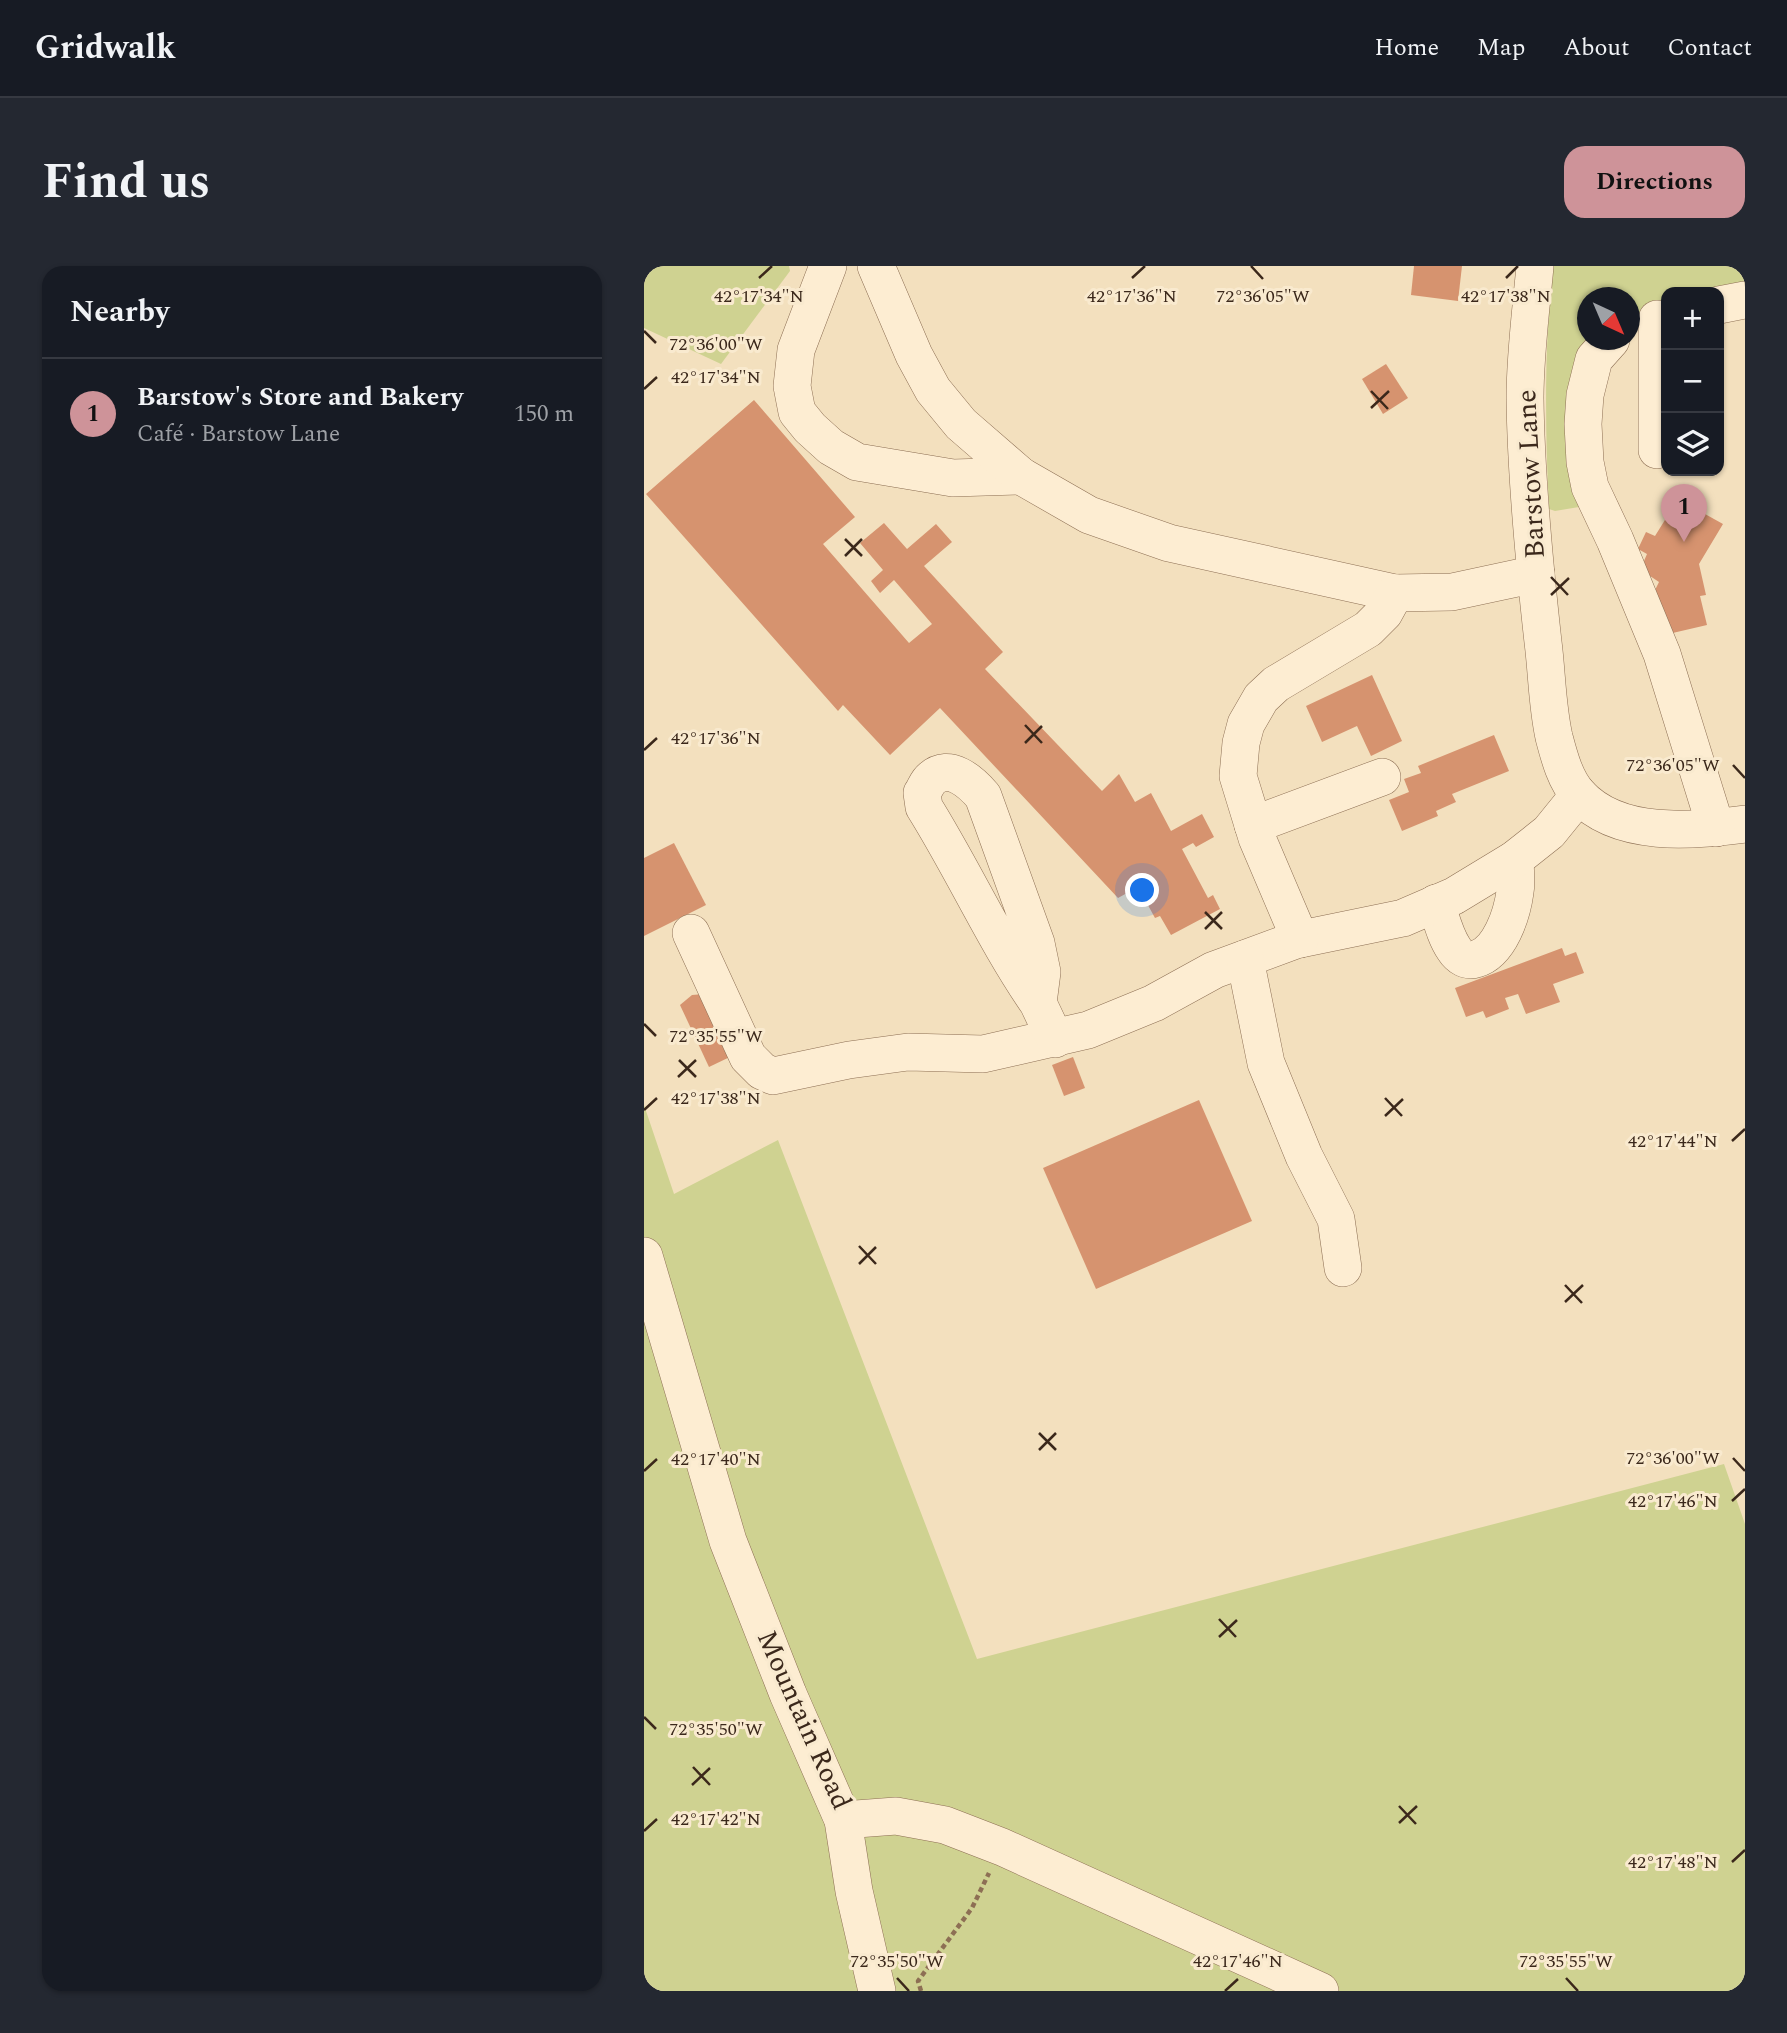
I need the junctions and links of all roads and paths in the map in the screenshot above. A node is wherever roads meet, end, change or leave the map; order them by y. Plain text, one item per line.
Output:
1 (828, 266) edge
2 (876, 266) edge
3 (1535, 266) edge
4 (1745, 300) edge
5 (1724, 304) edge
6 (1651, 321) edge
7 (1602, 350) edge
8 (1657, 450) dead end
9 (1021, 476) junction
10 (1536, 575) junction
11 (1395, 593) junction
12 (1382, 777) dead end
13 (1578, 795) junction
14 (1253, 825) junction
15 (1730, 826) edge
16 (1515, 859) junction
17 (1436, 903) junction
18 (691, 933) dead end
19 (1300, 939) junction
20 (1245, 959) junction
21 (1038, 1003) junction
22 (1055, 1039) junction
23 (644, 1256) edge
24 (1343, 1268) dead end
25 (843, 1820) junction
26 (1002, 1847) junction
27 (877, 1991) edge
28 (921, 1991) edge
29 (1320, 1991) edge

1 - 9 street
2 - 9 street
3 - 10 street, Barstow Lane
4 - 5 street
6 - 8 street
7 - 15 street
9 - 11 street
10 - 11 street
10 - 13 street, Barstow Lane
11 - 14 street
12 - 14 street
13 - 15 street, Barstow Lane
13 - 16 street
14 - 19 street
16 - 17 street
16 - 17 street
17 - 19 street
18 - 22 street
19 - 20 street
20 - 22 street
20 - 24 street
21 - 21 street
21 - 22 street
23 - 25 street, Mountain Road
25 - 26 street, Mountain Road
25 - 27 street
26 - 28 path
26 - 29 street, Mountain Road

